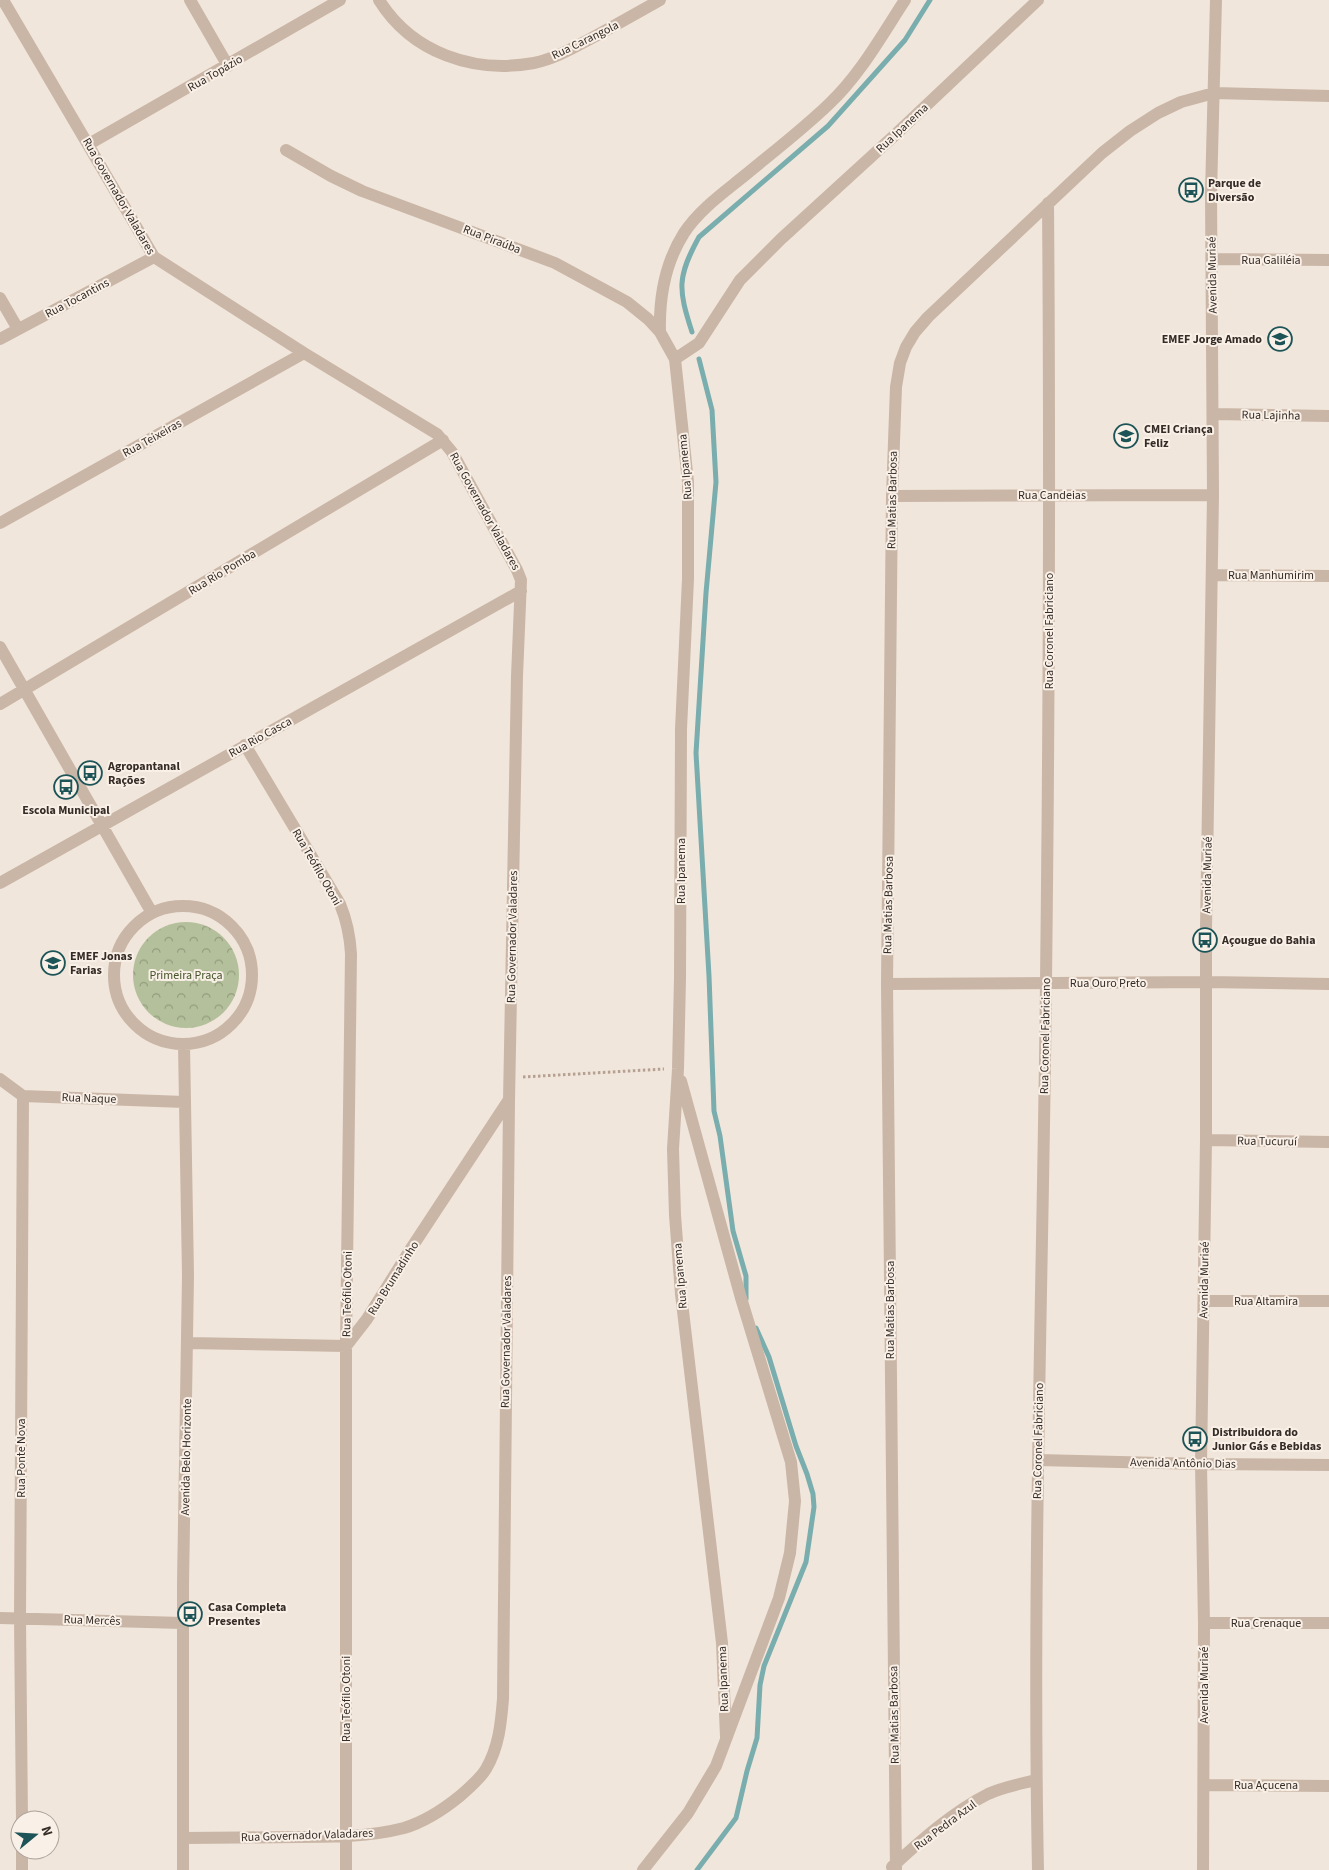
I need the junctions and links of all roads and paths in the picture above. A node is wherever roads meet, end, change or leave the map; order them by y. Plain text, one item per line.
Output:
1 (4, 0) edge
2 (190, 0) edge
3 (340, 0) edge
4 (379, 0) edge
5 (660, 0) edge
6 (905, 0) edge
7 (1038, 0) edge
8 (1216, 0) edge
9 (228, 66) junction
10 (1214, 94) junction
11 (1329, 96) edge
12 (89, 144) junction
13 (286, 150) dead end
14 (1048, 203) junction
15 (154, 257) junction
16 (1212, 259) junction
17 (1329, 260) edge
18 (0, 298) edge
19 (18, 329) junction
20 (660, 332) junction
21 (0, 339) edge
22 (304, 353) junction
23 (675, 359) junction
24 (1214, 414) junction
25 (1329, 416) edge
26 (443, 440) junction
27 (1050, 494) junction
28 (1213, 495) junction
29 (892, 496) junction
30 (0, 523) edge
31 (1212, 575) junction
32 (1329, 576) edge
33 (521, 591) junction
34 (0, 647) edge
35 (24, 690) junction
36 (0, 704) edge
37 (245, 745) junction
38 (102, 827) junction
39 (0, 883) edge
40 (152, 913) junction
41 (1207, 982) junction
42 (1046, 983) junction
43 (887, 984) junction
44 (1329, 984) edge
45 (184, 1045) junction
46 (678, 1069) junction
47 (510, 1078) junction
48 (0, 1079) edge
49 (23, 1096) junction
50 (509, 1101) junction
51 (184, 1102) junction
52 (1206, 1140) junction
53 (1329, 1142) edge
54 (1204, 1300) junction
55 (1329, 1301) edge
56 (187, 1344) junction
57 (346, 1346) junction
58 (1038, 1460) junction
59 (1201, 1464) junction
60 (1329, 1465) edge
61 (0, 1618) edge
62 (20, 1618) junction
63 (1204, 1623) junction
64 (1329, 1623) edge
65 (183, 1624) junction
66 (726, 1737) junction
67 (1036, 1780) junction
68 (1204, 1785) junction
69 (1329, 1786) edge
70 (22, 1810) edge
71 (346, 1836) junction
72 (184, 1838) junction
73 (894, 1868) edge
74 (183, 1870) edge
75 (346, 1870) edge
76 (643, 1870) edge
77 (1038, 1870) edge
78 (1202, 1870) edge

1 - 12 street, Rua Governador Valadares
2 - 9 street
3 - 9 street, Rua Topázio
4 - 5 street, Rua Carangola
6 - 20 street
7 - 23 street, Rua Ipanema
8 - 10 street, Avenida Muriaé
9 - 12 street, Rua Topázio
10 - 11 street, Rua Matias Barbosa
10 - 14 street, Rua Matias Barbosa
10 - 16 street, Avenida Muriaé
12 - 15 street, Rua Governador Valadares
13 - 20 street, Rua Piraúba
14 - 27 street, Rua Coronel Fabriciano
14 - 29 street, Rua Matias Barbosa
15 - 19 street, Rua Tocantins
15 - 22 street, Rua Governador Valadares
16 - 17 street, Rua Galiléia
16 - 24 street, Avenida Muriaé
18 - 19 street
19 - 21 street, Rua Tocantins
20 - 23 street, Rua Piraúba
22 - 26 street, Rua Governador Valadares
22 - 30 street, Rua Teixeiras
23 - 46 street, Rua Ipanema
24 - 25 street, Rua Lajinha
24 - 28 street, Avenida Muriaé
26 - 33 street, Rua Governador Valadares
26 - 35 street, Rua Rio Pomba
27 - 28 street, Rua Candeias
27 - 29 street, Rua Candeias
27 - 42 street, Rua Coronel Fabriciano
28 - 31 street, Avenida Muriaé
29 - 43 street, Rua Matias Barbosa
31 - 32 street, Rua Manhumirim
31 - 41 street, Avenida Muriaé
33 - 37 street, Rua Rio Casca
33 - 47 street, Rua Governador Valadares
34 - 35 street
35 - 36 street, Rua Rio Pomba
35 - 38 street
37 - 38 street, Rua Rio Casca
37 - 57 street, Rua Teófilo Otoni
38 - 39 street, Rua Rio Casca
38 - 40 street
40 - 45 street
40 - 45 street
41 - 42 street, Rua Ouro Preto
41 - 44 street, Rua Ouro Preto
41 - 52 street, Avenida Muriaé
42 - 43 street, Rua Ouro Preto
42 - 58 street, Rua Coronel Fabriciano
43 - 73 street, Rua Matias Barbosa
45 - 51 street, Avenida Belo Horizonte
46 - 47 path
46 - 66 street, Rua Ipanema
46 - 66 street
47 - 50 street, Rua Governador Valadares
48 - 49 street
49 - 51 street, Rua Naque
49 - 62 street, Rua Ponte Nova
50 - 57 street, Rua Brumadinho
50 - 71 street, Rua Governador Valadares
51 - 56 street, Avenida Belo Horizonte
52 - 53 street, Rua Tucuruí
52 - 54 street, Avenida Muriaé
54 - 55 street, Rua Altamira
54 - 59 street, Avenida Muriaé
56 - 57 street
56 - 65 street, Avenida Belo Horizonte
57 - 71 street, Rua Teófilo Otoni
58 - 59 street, Avenida Antônio Dias
58 - 67 street, Rua Coronel Fabriciano
59 - 60 street, Avenida Antônio Dias
59 - 63 street, Avenida Muriaé
61 - 62 street, Rua Mercês
62 - 65 street, Rua Mercês
62 - 70 street, Rua Ponte Nova
63 - 64 street, Rua Crenaque
63 - 68 street, Avenida Muriaé
65 - 72 street, Avenida Belo Horizonte
66 - 76 street, Rua Ipanema
67 - 73 street, Rua Pedra Azul
67 - 77 street, Rua Coronel Fabriciano
68 - 69 street, Rua Açucena
68 - 78 street, Avenida Muriaé
71 - 72 street, Rua Governador Valadares
71 - 75 street, Rua Teófilo Otoni
72 - 74 street, Avenida Belo Horizonte

